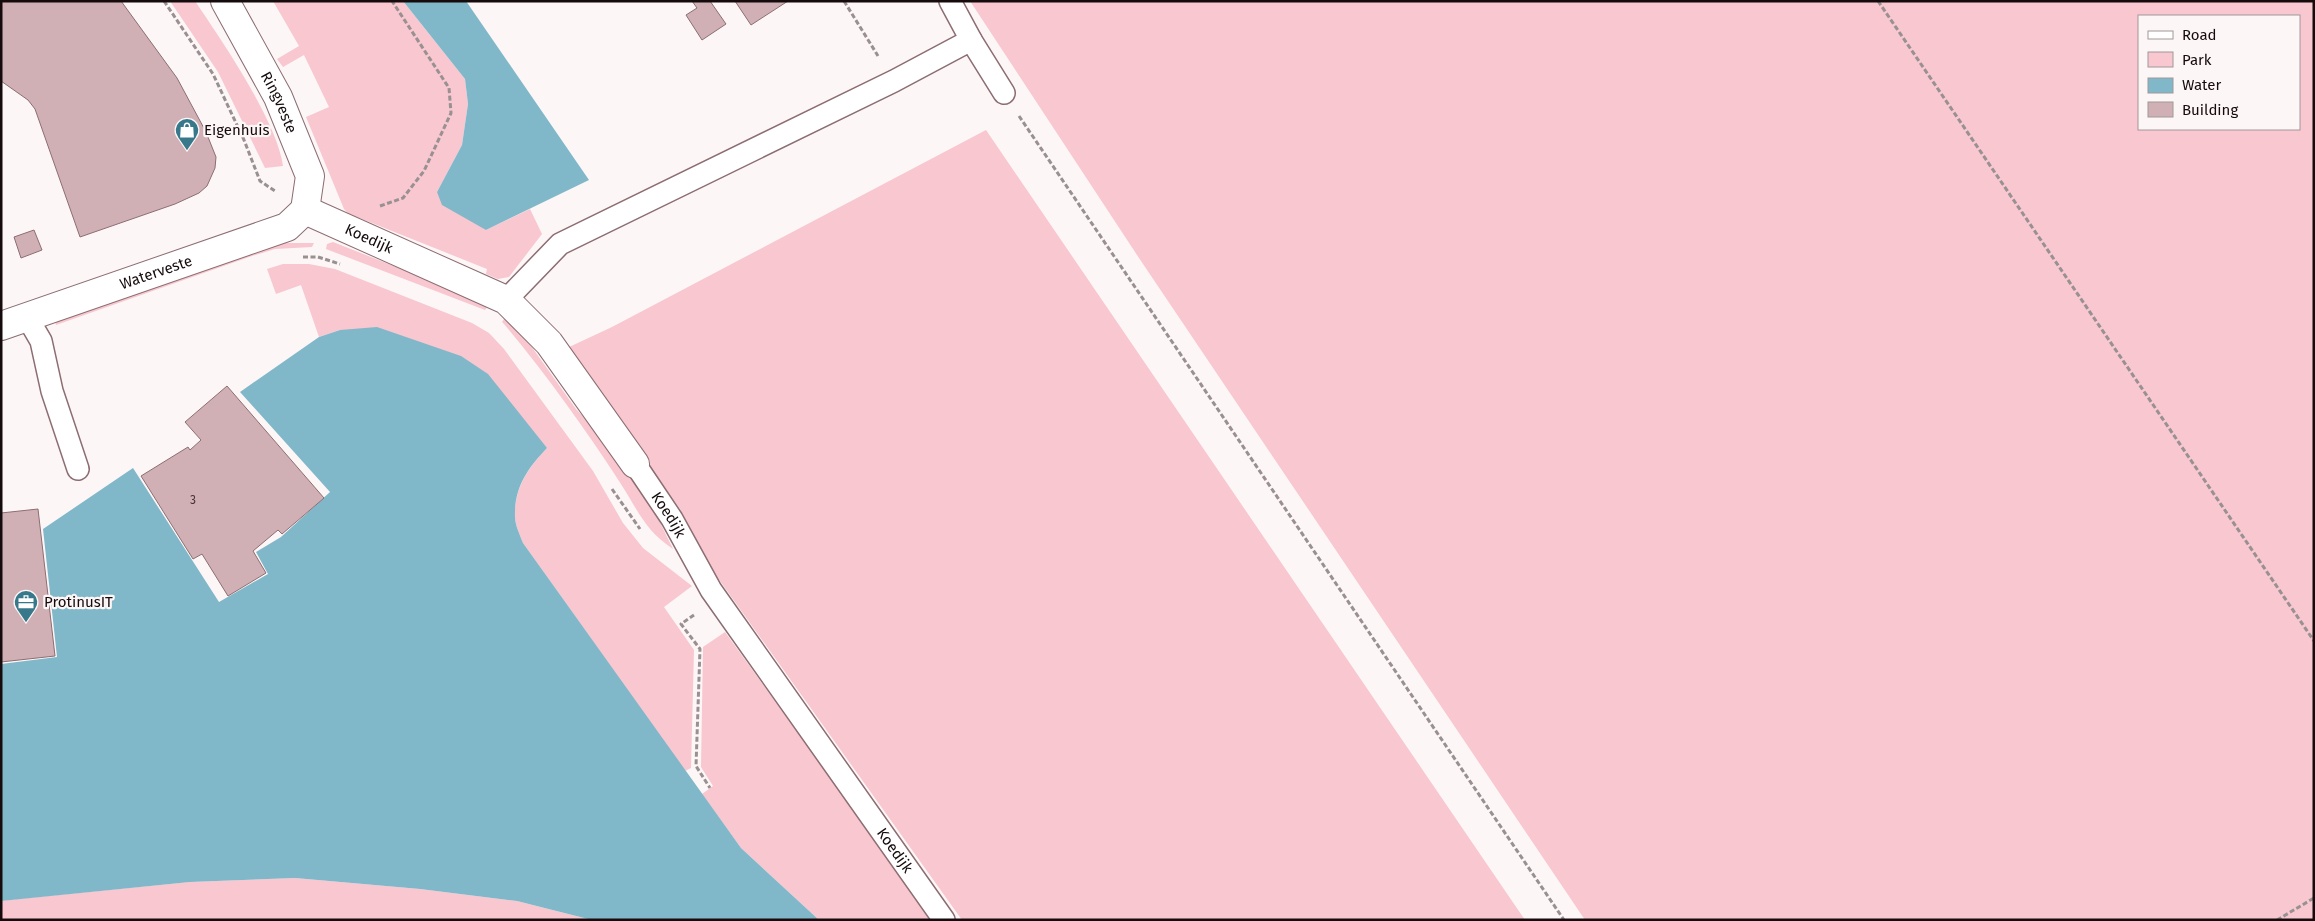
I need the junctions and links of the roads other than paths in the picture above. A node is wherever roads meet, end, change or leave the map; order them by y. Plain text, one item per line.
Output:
1 (224, 1) edge
2 (950, 1) edge
3 (971, 40) junction
4 (1004, 93) road end
5 (305, 210) junction
6 (506, 300) junction
7 (27, 317) junction
8 (1, 326) edge
9 (635, 464) joint
10 (78, 469) dead end
11 (944, 920) edge

1 - 5 street, Ringveste
2 - 3 lane
3 - 4 lane
3 - 6 lane
5 - 6 street, Koedijk
5 - 7 street, Waterveste
6 - 9 street, Koedijk
7 - 8 street, Waterveste
7 - 10 lane
9 - 11 lane, Koedijk

